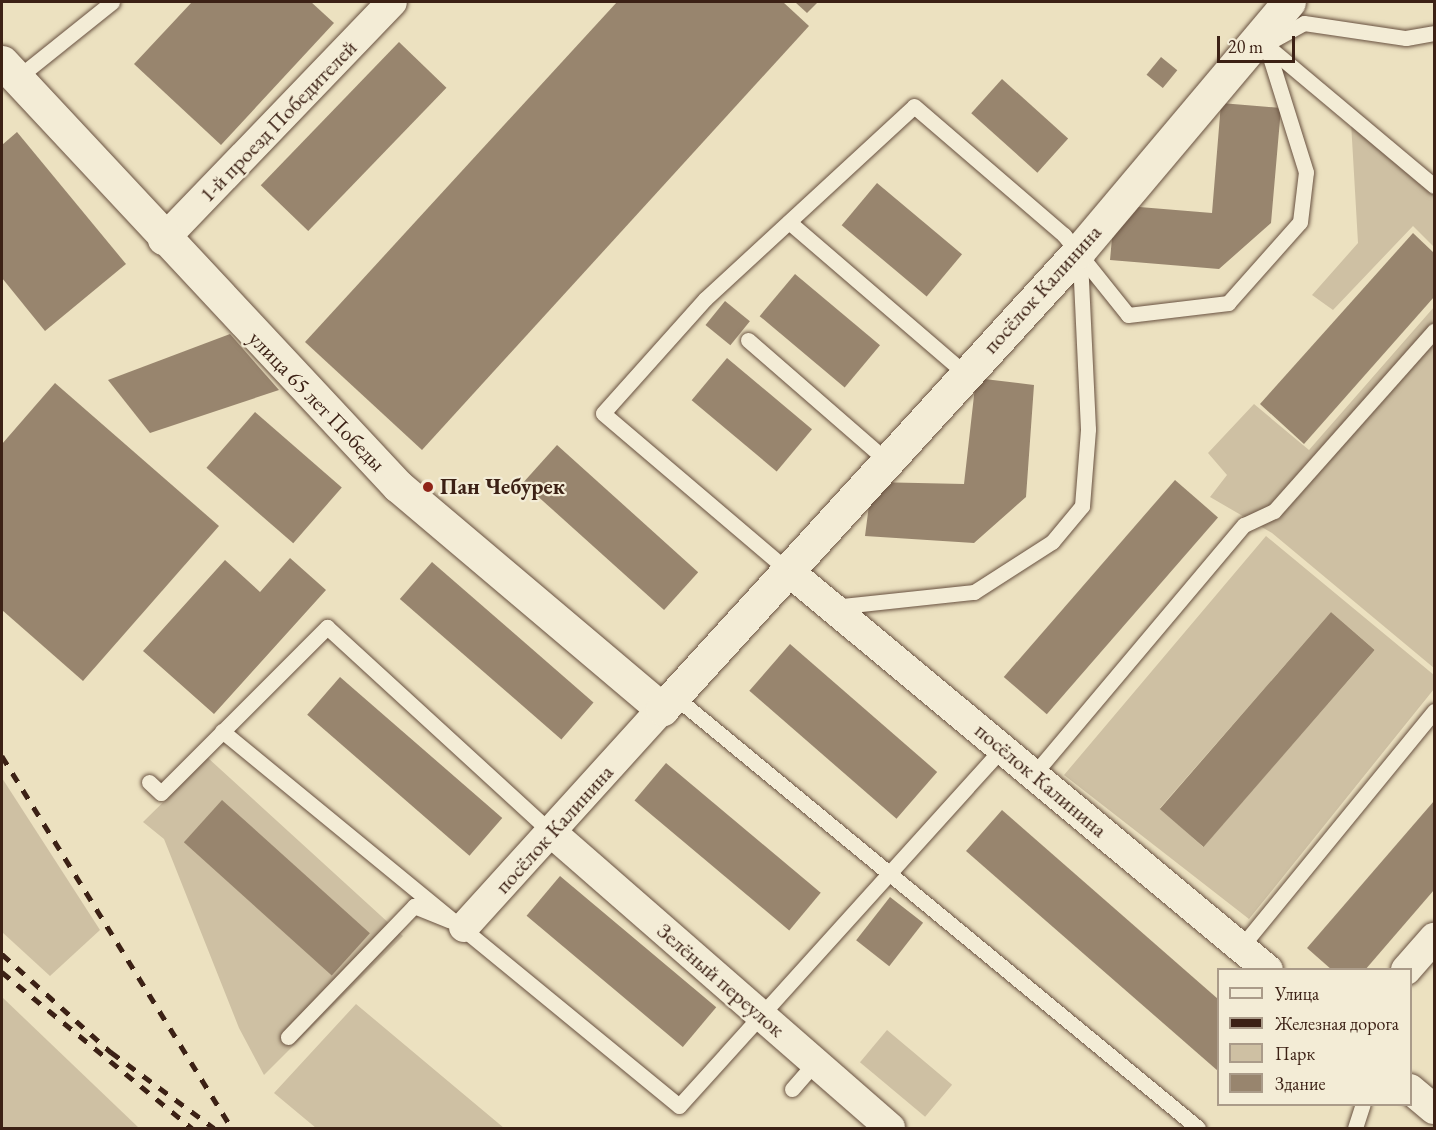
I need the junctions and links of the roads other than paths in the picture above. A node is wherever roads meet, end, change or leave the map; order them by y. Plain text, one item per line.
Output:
1 (112, 2) edge
2 (392, 2) edge
3 (1289, 2) edge
4 (1434, 33) edge
5 (1262, 40) junction
6 (8, 70) edge
7 (1434, 186) edge
8 (789, 222) junction
9 (163, 240) junction
10 (1080, 251) junction
11 (1434, 331) edge
12 (748, 340) dead end
13 (966, 374) junction
14 (886, 460) junction
15 (786, 568) junction
16 (832, 607) junction
17 (668, 702) junction
18 (1434, 711) edge
19 (222, 731) junction
20 (1003, 748) junction
21 (1034, 774) junction
22 (149, 782) dead end
23 (551, 832) junction
24 (890, 874) junction
25 (464, 927) junction
26 (1434, 938) edge
27 (1241, 947) junction
28 (1267, 968) edge
29 (1407, 968) edge
30 (762, 1016) junction
31 (288, 1037) dead end
32 (815, 1063) junction
33 (792, 1089) dead end
34 (1412, 1091) edge
35 (1362, 1106) edge
36 (1434, 1109) edge
37 (890, 1128) edge
38 (1198, 1128) edge
39 (1355, 1128) edge

1 - 6 lane
2 - 9 street, 1-й проезд Победителей
3 - 5 street, посёлок Калинина
4 - 5 lane
5 - 7 lane
5 - 10 street, посёлок Калинина
5 - 10 lane
6 - 9 street, улица 65 лет Победы
8 - 10 lane
8 - 13 lane
8 - 15 lane
9 - 17 street, улица 65 лет Победы
10 - 13 street, посёлок Калинина
10 - 16 lane
11 - 21 lane
12 - 14 lane
13 - 14 street, посёлок Калинина
14 - 15 street, посёлок Калинина
15 - 16 street, посёлок Калинина
15 - 17 street, посёлок Калинина
16 - 20 street, посёлок Калинина
17 - 23 street, посёлок Калинина
17 - 24 lane
18 - 27 lane
19 - 22 lane
19 - 23 lane
19 - 25 lane
20 - 21 street, посёлок Калинина
20 - 24 lane
21 - 27 street, посёлок Калинина
23 - 25 street, посёлок Калинина
23 - 30 street, Зелёный переулок
24 - 30 lane
24 - 38 lane
25 - 30 lane
25 - 31 lane
26 - 29 street
27 - 28 street, посёлок Калинина
30 - 32 street, Зелёный переулок
32 - 33 lane
32 - 37 street, Зелёный переулок
34 - 36 street
35 - 39 lane

